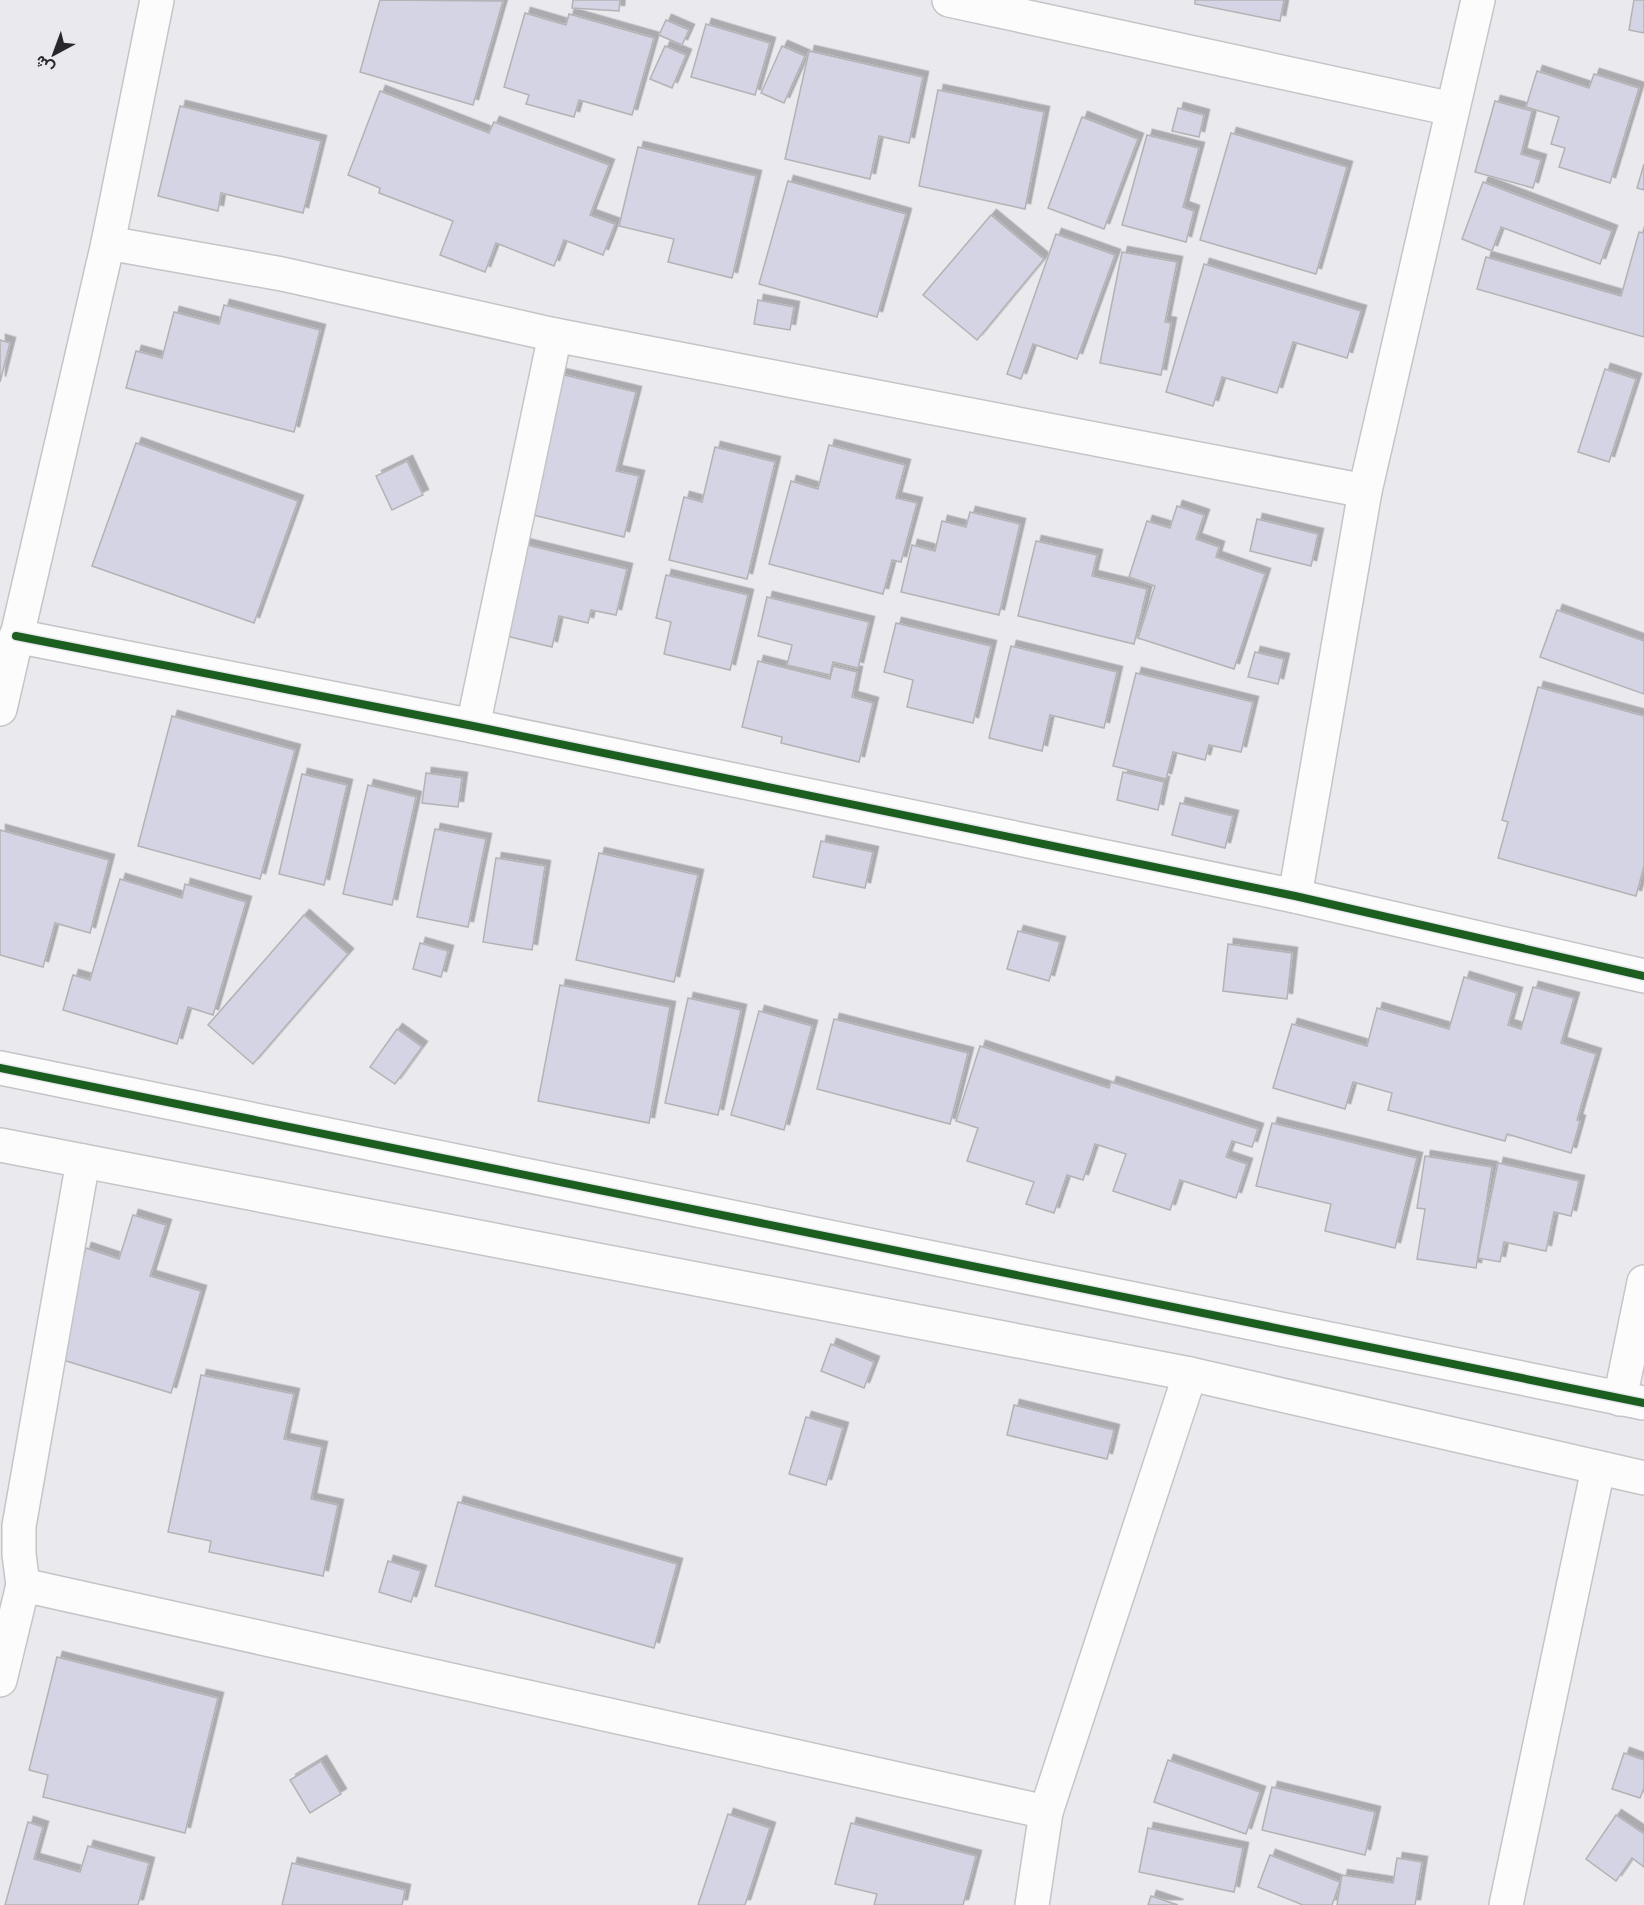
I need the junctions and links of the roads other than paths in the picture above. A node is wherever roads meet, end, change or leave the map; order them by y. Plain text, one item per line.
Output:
1 (157, 0) edge
2 (949, 0) edge
3 (1478, 0) edge
4 (1452, 109) junction
5 (108, 243) junction
6 (555, 335) junction
7 (1365, 491) junction
8 (16, 636) junction
9 (0, 709) edge
10 (473, 726) junction
11 (1295, 896) junction
12 (1644, 976) edge
13 (0, 1068) edge
14 (0, 1145) edge
15 (83, 1161) junction
16 (1644, 1282) edge
17 (1190, 1374) junction
18 (1632, 1401) edge
19 (1598, 1469) junction
20 (1644, 1478) edge
21 (23, 1585) junction
22 (0, 1680) edge
23 (1046, 1812) junction
24 (1032, 1905) edge
25 (1506, 1905) edge

1 - 5 street
2 - 4 street
3 - 4 street
4 - 7 street
5 - 6 street
5 - 8 street
6 - 7 street
6 - 10 street
7 - 11 street
8 - 9 street
8 - 10 street
10 - 11 street
11 - 12 street
13 - 18 street
14 - 15 street
15 - 17 street
15 - 21 street
16 - 18 street
17 - 19 street
17 - 23 street
19 - 20 street
19 - 25 street
21 - 22 street
21 - 23 street
23 - 24 street

